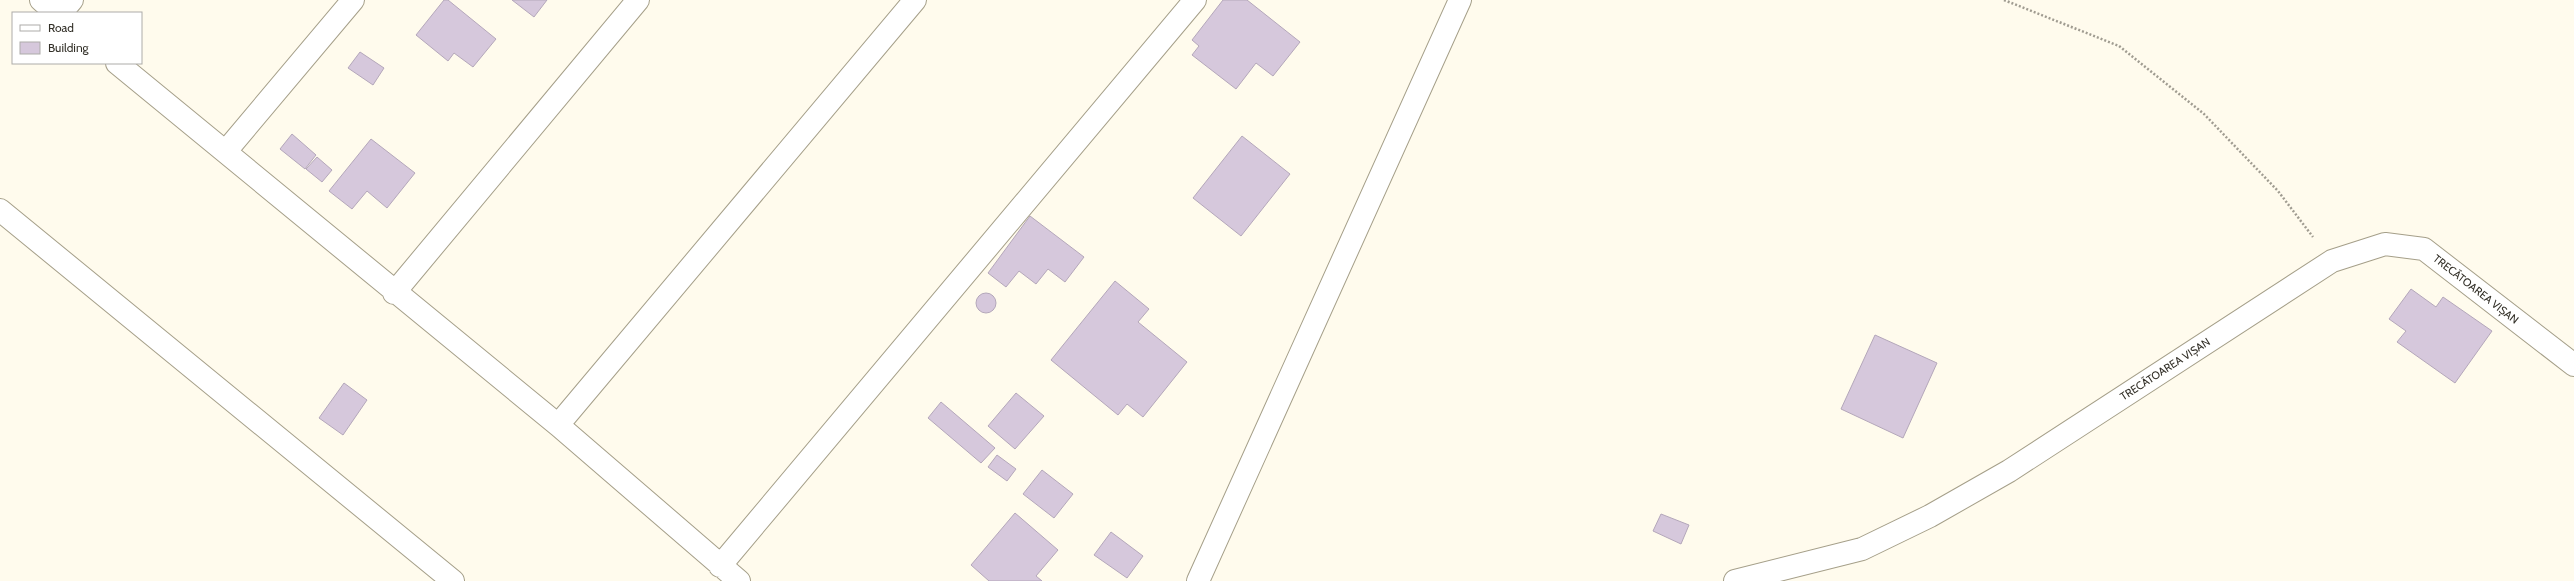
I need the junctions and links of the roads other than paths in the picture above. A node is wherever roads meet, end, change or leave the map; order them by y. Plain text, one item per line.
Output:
1 (41, 0) edge
2 (72, 0) edge
3 (353, 0) edge
4 (638, 0) edge
5 (914, 0) edge
6 (1195, 0) edge
7 (1460, 0) edge
8 (55, 12) edge
9 (62, 12) edge
10 (118, 64) edge
11 (226, 151) junction
12 (0, 210) edge
13 (394, 292) junction
14 (2574, 365) edge
15 (558, 425) junction
16 (720, 566) junction
17 (453, 581) edge
18 (739, 581) edge
19 (1198, 581) edge
20 (1735, 581) edge

1 - 8 street
2 - 9 street
3 - 11 street
4 - 13 street
5 - 15 street
6 - 16 street
7 - 19 street
10 - 11 street
11 - 13 street
12 - 17 street
13 - 15 street
14 - 20 street, TRECĂTOAREA VIȘAN
15 - 16 street
16 - 18 street

